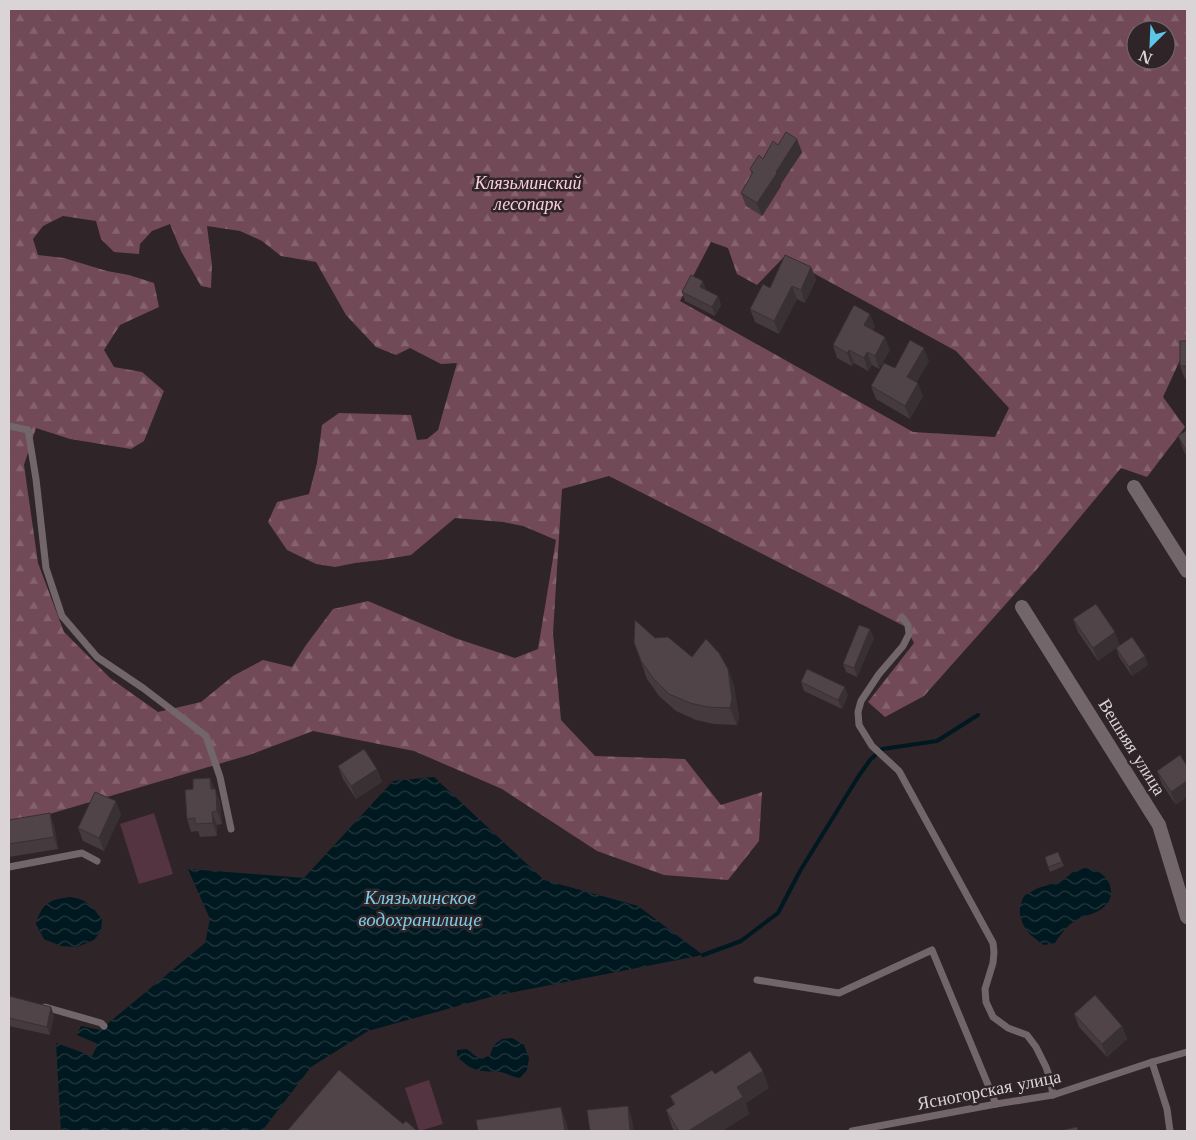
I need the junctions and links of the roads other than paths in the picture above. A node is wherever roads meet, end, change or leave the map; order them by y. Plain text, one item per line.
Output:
1 (9, 426) edge
2 (1134, 487) dead end
3 (1187, 571) edge
4 (1022, 607) dead end
5 (902, 618) dead end
6 (231, 829) dead end
7 (97, 861) dead end
8 (9, 867) edge
9 (1187, 917) edge
10 (758, 980) dead end
11 (36, 1004) edge
12 (104, 1026) dead end
13 (1187, 1052) edge
14 (1152, 1062) junction
15 (1053, 1096) junction
16 (996, 1104) junction
17 (852, 1131) edge
18 (1170, 1131) edge

1 - 6 lane
2 - 3 street
4 - 9 street, Вешняя улица
5 - 15 lane
7 - 8 lane
10 - 16 lane
11 - 12 lane
13 - 14 lane, Ясногорская улица
14 - 15 lane, Ясногорская улица
14 - 18 lane
15 - 16 lane, Ясногорская улица
16 - 17 lane, Ясногорская улица

